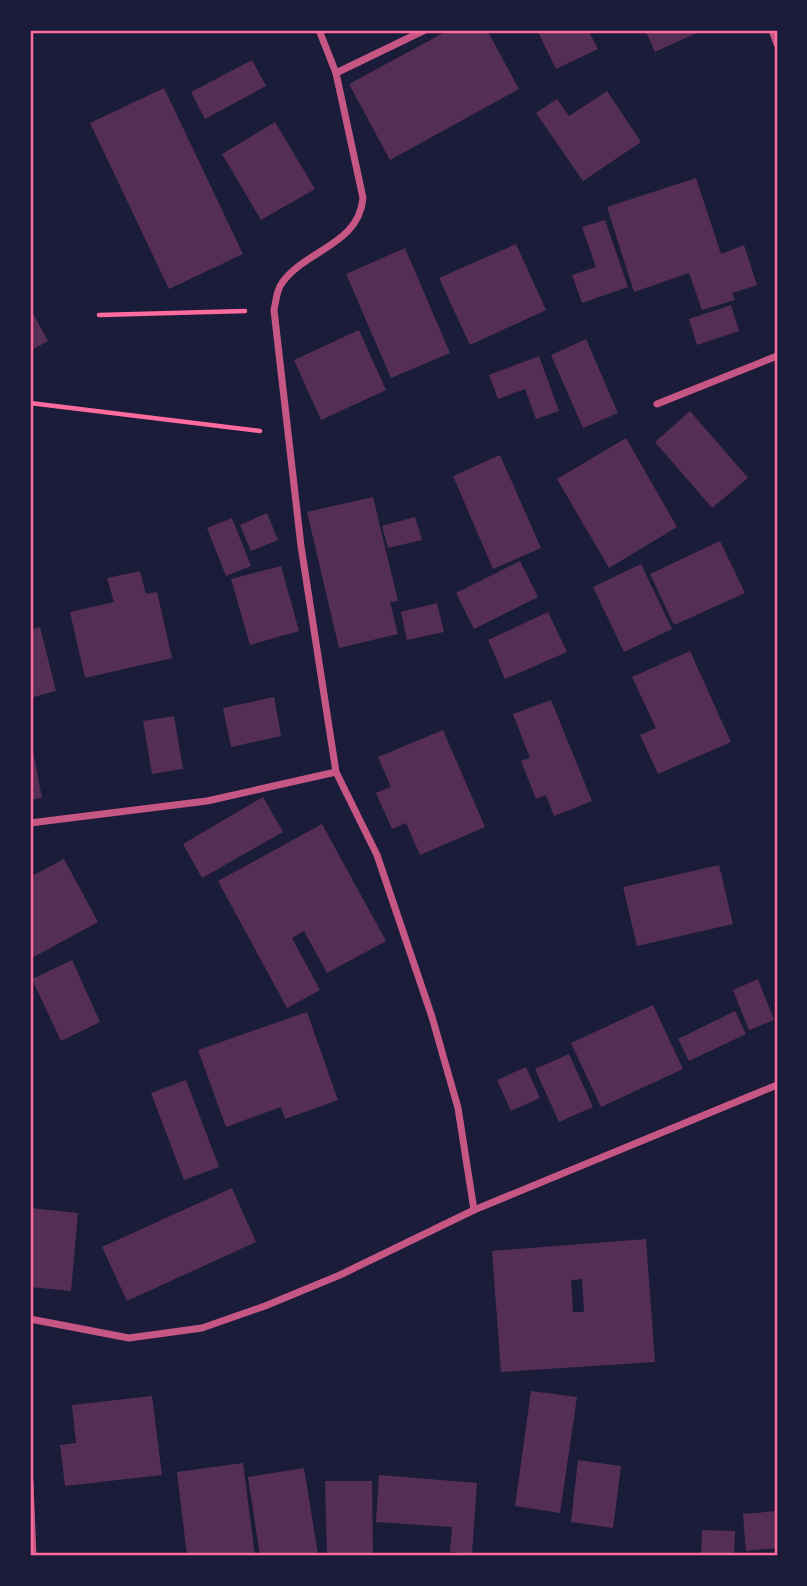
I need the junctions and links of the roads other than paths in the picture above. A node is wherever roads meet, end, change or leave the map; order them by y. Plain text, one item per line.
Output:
1 (318, 30) edge
2 (425, 30) edge
3 (772, 30) edge
4 (777, 44) edge
5 (336, 73) junction
6 (777, 356) edge
7 (657, 404) dead end
8 (336, 772) junction
9 (30, 823) edge
10 (777, 1085) edge
11 (474, 1210) junction
12 (30, 1319) edge
13 (30, 1482) edge
14 (33, 1556) edge

1 - 5 street
2 - 5 street
3 - 4 street
5 - 8 street
6 - 7 street
8 - 9 street
8 - 11 street
10 - 11 street
11 - 12 street
13 - 14 street

